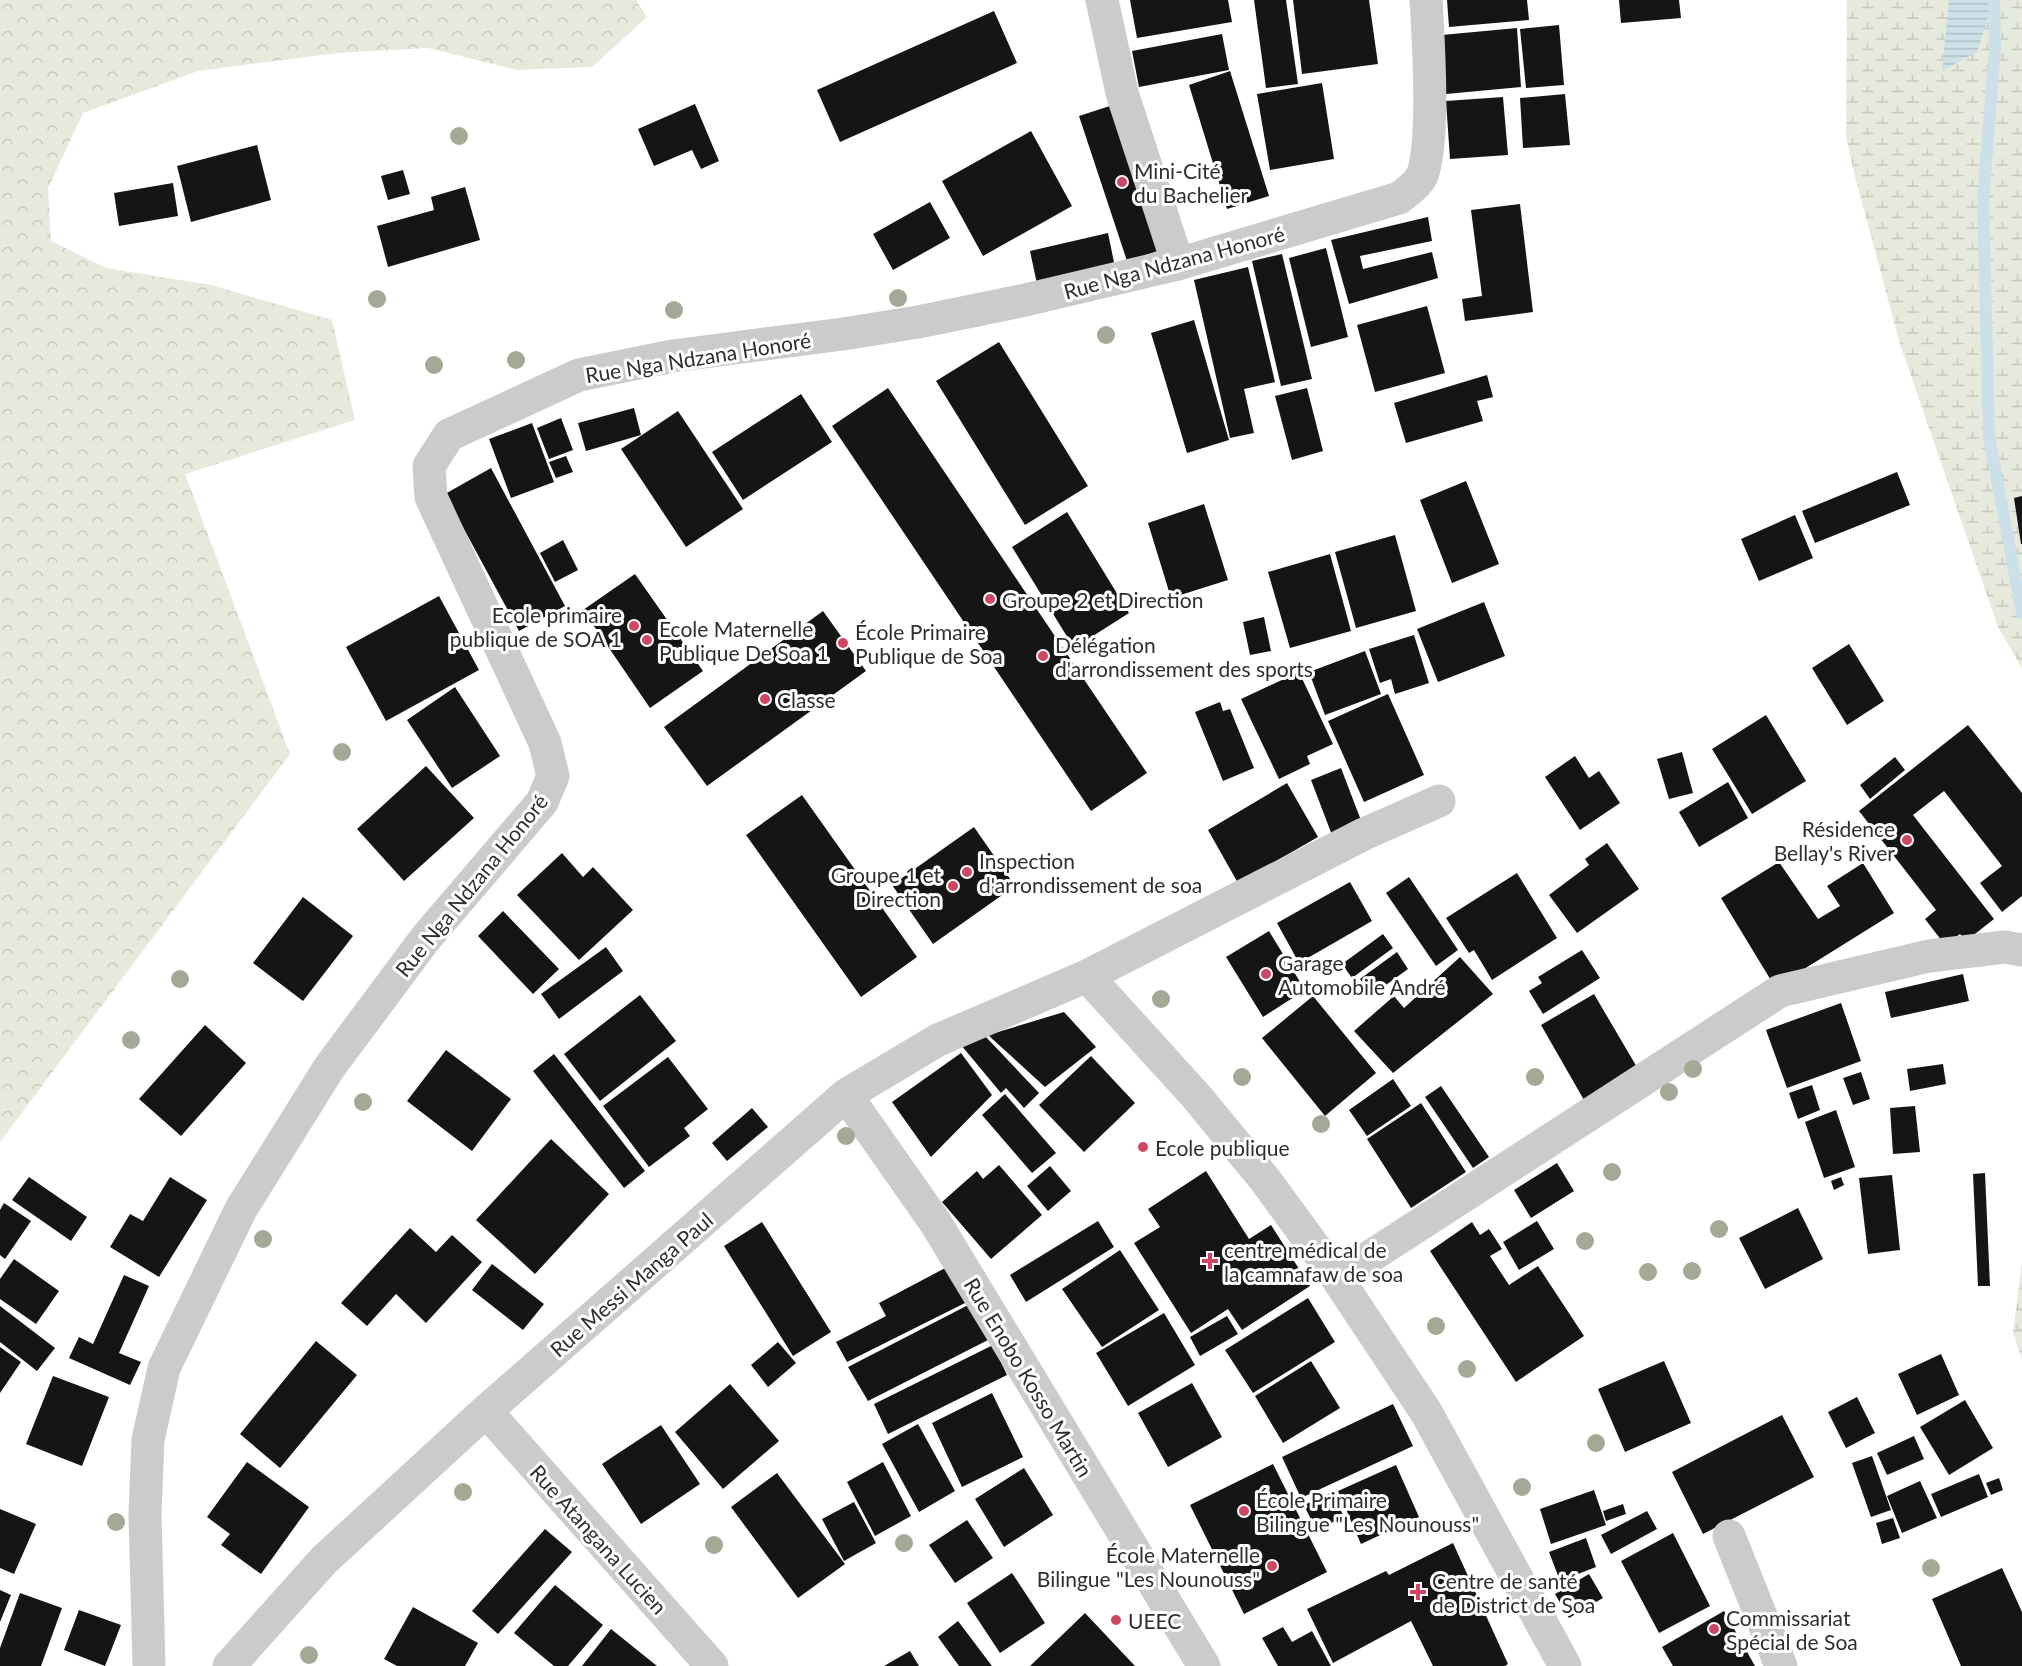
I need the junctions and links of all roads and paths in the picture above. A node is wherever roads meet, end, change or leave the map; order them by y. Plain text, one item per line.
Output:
1 (1102, 0) edge
2 (1426, 0) edge
3 (1178, 264) junction
4 (1439, 801) dead end
5 (2022, 950) edge
6 (1087, 976) junction
7 (846, 1095) junction
8 (1337, 1278) junction
9 (486, 1412) junction
10 (1728, 1536) dead end
11 (149, 1666) edge
12 (229, 1666) edge
13 (712, 1666) edge
14 (1204, 1666) edge
15 (1565, 1666) edge
16 (1781, 1666) edge

1 - 3 street
2 - 3 street, Rue Nga Ndzana Honoré
3 - 11 street, Rue Nga Ndzana Honoré
4 - 6 street, Rue Messi Manga Paul
5 - 8 street
6 - 7 street, Rue Messi Manga Paul
6 - 8 street
7 - 9 street, Rue Messi Manga Paul
7 - 14 street, Rue Enobo Kosso Martin
8 - 15 street
9 - 12 street, Rue Messi Manga Paul
9 - 13 street, Rue Atangana Lucien
10 - 16 street

